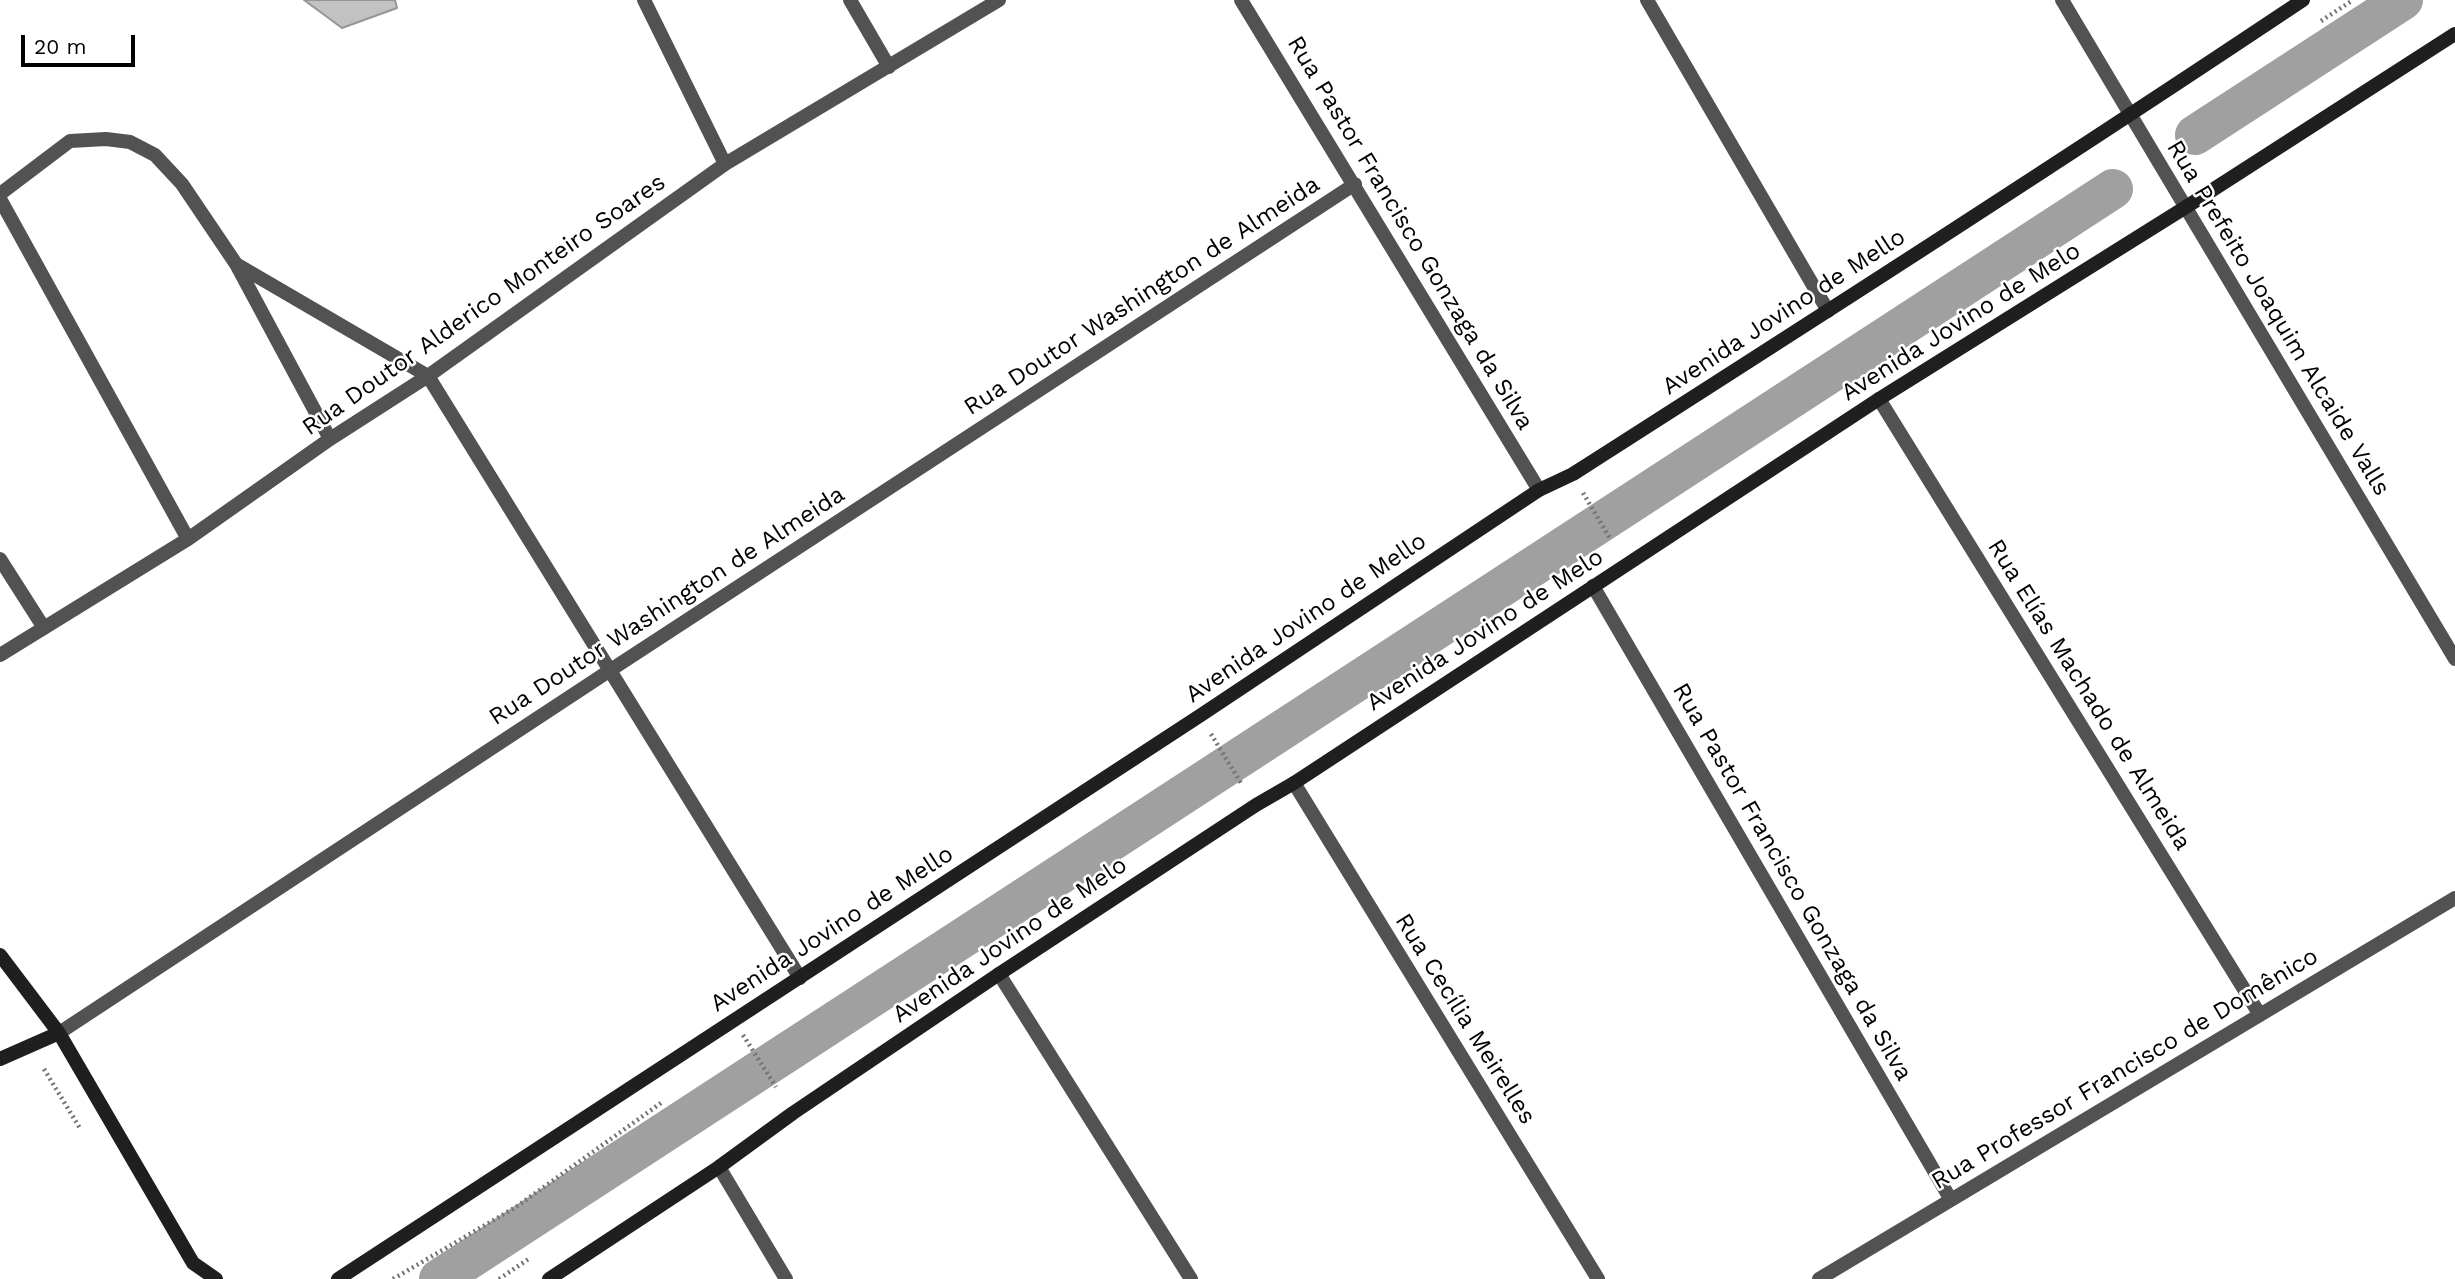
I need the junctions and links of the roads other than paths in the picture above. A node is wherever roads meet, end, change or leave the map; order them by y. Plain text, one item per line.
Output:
1 (644, 0) edge
2 (850, 0) edge
3 (999, 0) edge
4 (1241, 0) edge
5 (1647, 0) edge
6 (2062, 0) edge
7 (2303, 0) edge
8 (2455, 34) edge
9 (889, 67) junction
10 (2131, 115) junction
11 (725, 164) junction
12 (1355, 184) junction
13 (0, 196) edge
14 (2186, 207) junction
15 (236, 264) junction
16 (1828, 311) junction
17 (428, 376) junction
18 (1880, 399) junction
19 (330, 439) junction
20 (1539, 490) junction
21 (188, 539) junction
22 (0, 559) edge
23 (1592, 586) junction
24 (44, 628) junction
25 (0, 654) edge
26 (2455, 659) edge
27 (609, 671) junction
28 (1294, 783) junction
29 (2455, 898) edge
30 (0, 955) edge
31 (999, 974) junction
32 (800, 978) junction
33 (2260, 1015) junction
34 (59, 1033) junction
35 (0, 1059) edge
36 (719, 1167) junction
37 (1951, 1200) junction
38 (193, 1263) junction
39 (192, 1279) edge
40 (216, 1279) edge
41 (338, 1279) edge
42 (549, 1279) edge
43 (786, 1279) edge
44 (1191, 1279) edge
45 (1598, 1279) edge
46 (1819, 1279) edge

1 - 11 street
2 - 9 street
3 - 9 street, Rua Doutor Alderico Monteiro Soares
4 - 12 street, Rua Pastor Francisco Gonzaga da Silva
5 - 16 street
6 - 10 street, Rua Prefeito Joaquim Alcaide Valls
7 - 10 main road, Avenida Jovino de Mello
8 - 14 main road, Avenida Jovino de Melo
9 - 11 street, Rua Doutor Alderico Monteiro Soares
10 - 14 street, Rua Prefeito Joaquim Alcaide Valls
10 - 16 main road, Avenida Jovino de Mello
11 - 17 street, Rua Doutor Alderico Monteiro Soares
12 - 20 street, Rua Pastor Francisco Gonzaga da Silva
12 - 27 street, Rua Doutor Washington de Almeida
13 - 15 street
13 - 21 street
14 - 18 main road, Avenida Jovino de Melo
14 - 26 street, Rua Prefeito Joaquim Alcaide Valls
15 - 17 street
15 - 19 street
16 - 20 main road, Avenida Jovino de Mello
17 - 19 street, Rua Doutor Alderico Monteiro Soares
17 - 27 street
18 - 23 main road, Avenida Jovino de Melo
18 - 33 street, Rua Elías Machado de Almeida
19 - 21 street, Rua Doutor Alderico Monteiro Soares
20 - 32 main road, Avenida Jovino de Mello
21 - 24 street, Rua Doutor Alderico Monteiro Soares
22 - 24 street
23 - 28 main road, Avenida Jovino de Melo
23 - 37 street, Rua Pastor Francisco Gonzaga da Silva
24 - 25 street, Rua Doutor Alderico Monteiro Soares
27 - 32 street
27 - 34 street, Rua Doutor Washington de Almeida
28 - 31 main road, Avenida Jovino de Melo
28 - 45 street, Rua Cecília Meirelles
29 - 33 street, Rua Professor Francisco de Domênico
30 - 34 main road
31 - 36 main road, Avenida Jovino de Melo
31 - 44 street
32 - 41 main road, Avenida Jovino de Mello
33 - 37 street, Rua Professor Francisco de Domênico
34 - 35 main road, Rua Doutor Washington de Almeida
34 - 38 main road
36 - 42 main road, Avenida Jovino de Melo
36 - 43 street
37 - 46 street, Rua Professor Francisco de Domênico
38 - 39 main road
38 - 40 main road

